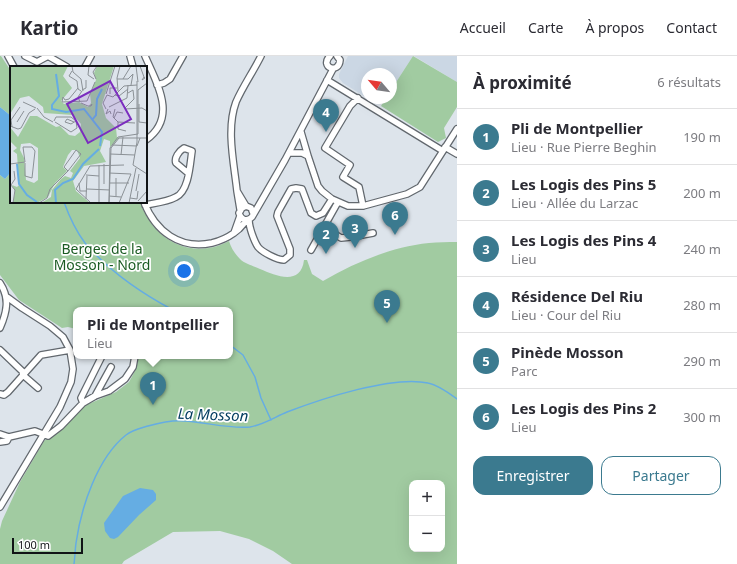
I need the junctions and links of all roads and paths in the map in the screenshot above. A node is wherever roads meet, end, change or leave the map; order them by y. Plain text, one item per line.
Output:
1 (8, 56) edge
2 (25, 56) edge
3 (48, 56) edge
4 (91, 56) edge
5 (130, 56) edge
6 (145, 56) edge
7 (183, 56) edge
8 (261, 56) edge
9 (329, 56) edge
10 (338, 56) edge
11 (60, 65) edge
12 (13, 66) edge
13 (86, 66) edge
14 (133, 66) edge
15 (332, 69) junction
16 (328, 80) junction
17 (157, 85) junction
18 (358, 98) junction
19 (457, 129) edge
20 (300, 132) junction
21 (147, 139) edge
22 (444, 149) junction
23 (289, 153) junction
24 (457, 154) edge
25 (308, 156) junction
26 (188, 173) dead end
27 (237, 191) junction
28 (264, 197) junction
29 (332, 199) junction
30 (338, 202) junction
31 (144, 204) edge
32 (363, 206) junction
33 (248, 207) junction
34 (240, 210) junction
35 (253, 213) junction
36 (240, 216) junction
37 (248, 220) junction
38 (324, 227) junction
39 (251, 230) junction
40 (237, 231) junction
41 (373, 233) dead end
42 (311, 250) dead end
43 (0, 283) edge
44 (7, 297) junction
45 (0, 328) edge
46 (0, 350) edge
47 (70, 350) junction
48 (100, 359) edge
49 (134, 359) edge
50 (111, 367) dead end
51 (23, 374) junction
52 (38, 388) dead end
53 (0, 394) edge
54 (96, 396) junction
55 (83, 403) junction
56 (0, 434) edge
57 (43, 434) junction
58 (9, 438) junction
59 (0, 442) edge
60 (0, 507) edge

1 - 12 street
2 - 3 street
3 - 11 street
4 - 13 street
5 - 14 street
6 - 17 street
7 - 17 street
8 - 27 street
9 - 15 street
10 - 15 street
15 - 16 street
16 - 18 street
16 - 20 street
17 - 21 street
18 - 22 street
18 - 32 street
19 - 22 street
20 - 23 street
20 - 25 street
22 - 24 street
22 - 32 street
23 - 25 street
23 - 28 street
25 - 29 street
26 - 31 street
27 - 33 street
27 - 34 street
28 - 33 street
28 - 35 street
29 - 30 street
29 - 39 street
30 - 32 street
30 - 38 street
31 - 40 street
33 - 34 street
33 - 35 street
34 - 36 street
35 - 37 street
36 - 37 street
36 - 40 street
37 - 39 street
37 - 40 street
38 - 41 street
38 - 42 street
39 - 40 street
43 - 44 street
44 - 45 street
44 - 47 street
46 - 51 street
47 - 51 street
47 - 57 street
48 - 55 street
49 - 54 street
50 - 54 street
51 - 52 street
51 - 53 street
54 - 55 street
55 - 57 street
56 - 58 street
57 - 58 street
57 - 60 street
58 - 59 street

